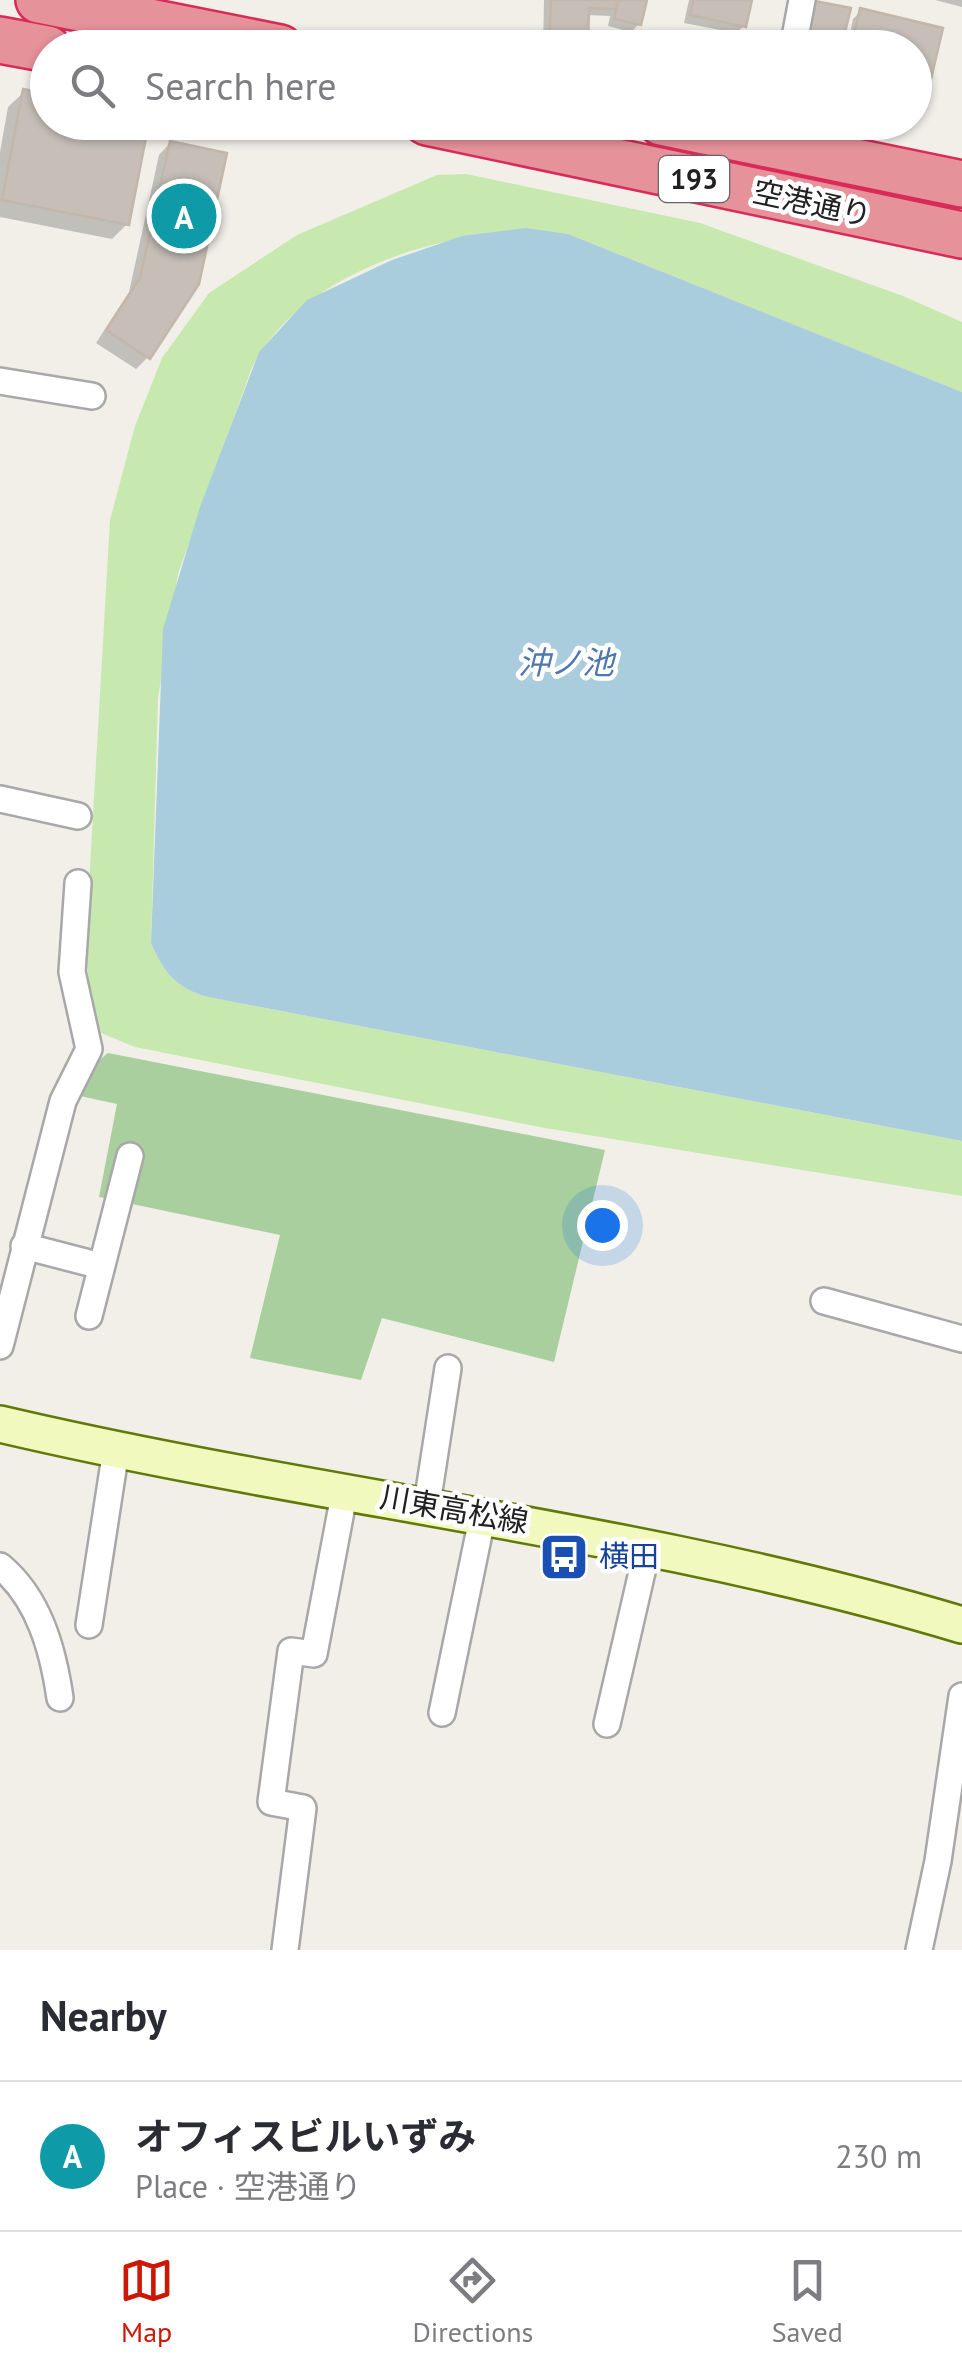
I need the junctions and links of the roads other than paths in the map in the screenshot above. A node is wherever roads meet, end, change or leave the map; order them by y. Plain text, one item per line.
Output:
1 (39, 0) edge
2 (802, 0) edge
3 (190, 30) edge
4 (796, 30) edge
5 (0, 40) edge
6 (30, 46) edge
7 (512, 140) edge
8 (798, 140) edge
9 (962, 184) edge
10 (962, 235) edge
11 (0, 381) edge
12 (92, 396) dead end
13 (0, 799) edge
14 (78, 816) dead end
15 (78, 884) dead end
16 (130, 1156) dead end
17 (24, 1246) junction
18 (101, 1266) junction
19 (824, 1301) dead end
20 (88, 1316) dead end
21 (962, 1339) edge
22 (0, 1346) edge
23 (448, 1368) dead end
24 (0, 1424) edge
25 (116, 1450) junction
26 (345, 1490) junction
27 (427, 1504) junction
28 (484, 1514) junction
29 (648, 1546) junction
30 (0, 1566) edge
31 (89, 1625) dead end
32 (962, 1625) edge
33 (962, 1696) edge
34 (60, 1698) dead end
35 (442, 1713) dead end
36 (607, 1724) dead end
37 (285, 1950) edge
38 (919, 1950) edge

1 - 3 highway
2 - 4 street
5 - 6 highway
7 - 10 highway, 空港通り / 193
8 - 9 highway, 空港通り / 193
11 - 12 street
13 - 14 street
15 - 17 street
16 - 18 street
17 - 18 street
17 - 22 street
18 - 20 street
19 - 21 street
23 - 27 street
24 - 25 main road, 川東高松線
25 - 26 main road, 川東高松線
25 - 31 street
26 - 27 main road, 川東高松線
26 - 37 street
27 - 28 main road, 川東高松線
28 - 29 main road, 川東高松線
28 - 35 street
29 - 32 main road, 川東高松線
29 - 36 street
30 - 34 street
33 - 38 street

